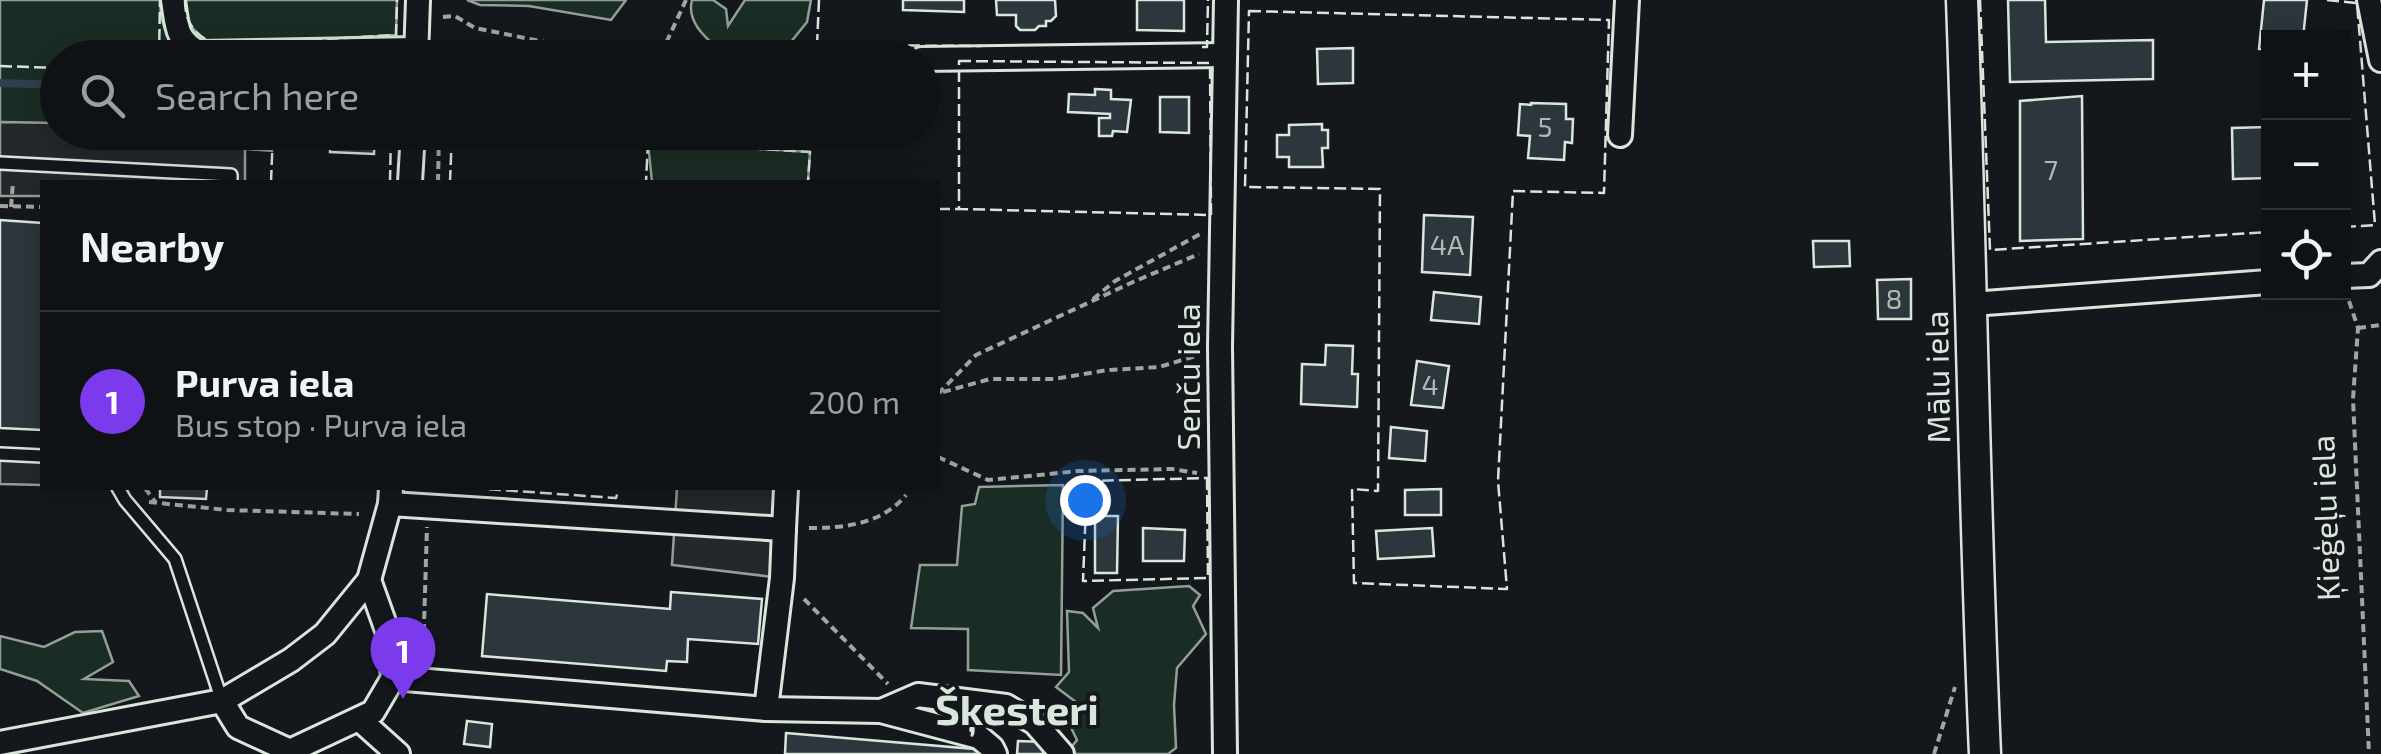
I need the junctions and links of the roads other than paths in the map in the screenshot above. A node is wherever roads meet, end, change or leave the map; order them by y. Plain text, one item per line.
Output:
1 (173, 0) edge
2 (418, 0) edge
3 (1226, 0) edge
4 (1627, 0) edge
5 (1962, 0) edge
6 (2369, 0) edge
7 (183, 40) edge
8 (416, 40) edge
9 (1225, 55) junction
10 (940, 58) edge
11 (2381, 60) edge
12 (1620, 135) dead end
13 (412, 150) edge
14 (0, 164) edge
15 (149, 176) edge
16 (231, 180) edge
17 (410, 180) edge
18 (2381, 262) edge
19 (2261, 283) edge
20 (2351, 284) edge
21 (1972, 304) junction
22 (0, 454) edge
23 (40, 456) edge
24 (119, 490) edge
25 (786, 490) edge
26 (391, 496) edge
27 (784, 529) junction
28 (369, 580) junction
29 (393, 678) junction
30 (222, 701) junction
31 (766, 709) junction
32 (881, 711) junction
33 (360, 718) junction
34 (0, 743) edge
35 (398, 754) edge
36 (995, 754) edge
37 (1062, 754) edge
38 (1225, 754) edge
39 (1985, 754) edge

1 - 7 street
2 - 8 street
3 - 9 street, Senču iela
4 - 12 street
5 - 21 street, Mālu iela
6 - 11 street
9 - 10 street
9 - 38 street, Senču iela
13 - 17 street
14 - 15 lane
15 - 16 lane
18 - 20 street
19 - 21 street
21 - 39 street, Mālu iela
22 - 23 lane
24 - 30 lane
25 - 27 street
26 - 27 street
26 - 28 street
27 - 31 street
28 - 29 street
28 - 30 street
29 - 31 street
29 - 33 street
30 - 33 street
30 - 34 street
31 - 32 street
32 - 36 street
32 - 37 street
33 - 35 street

